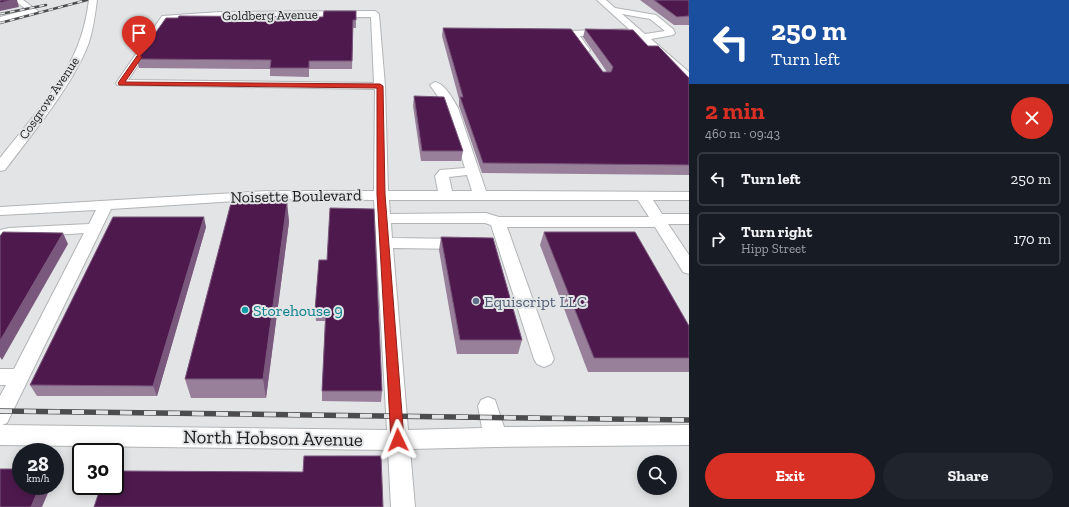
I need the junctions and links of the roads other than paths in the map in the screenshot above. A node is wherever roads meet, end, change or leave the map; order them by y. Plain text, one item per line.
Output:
1 (18, 0) edge
2 (93, 0) edge
3 (601, 0) edge
4 (613, 10) junction
5 (0, 20) edge
6 (640, 34) junction
7 (591, 58) edge
8 (689, 64) edge
9 (675, 65) junction
10 (689, 77) edge
11 (435, 85) dead end
12 (380, 86) junction
13 (0, 167) edge
14 (472, 171) junction
15 (381, 194) junction
16 (446, 194) junction
17 (480, 195) junction
18 (642, 195) junction
19 (689, 196) edge
20 (106, 204) junction
21 (0, 211) edge
22 (382, 218) junction
23 (689, 219) edge
24 (658, 220) junction
25 (498, 222) junction
26 (94, 228) junction
27 (0, 235) edge
28 (384, 243) junction
29 (673, 243) junction
30 (689, 244) edge
31 (491, 245) junction
32 (689, 268) edge
33 (544, 359) dead end
34 (0, 377) edge
35 (20, 377) junction
36 (488, 406) dead end
37 (0, 417) edge
38 (0, 435) edge
39 (689, 435) edge
40 (495, 437) junction
41 (398, 440) junction
42 (403, 507) edge

1 - 5 street
2 - 13 street, Cosgrove Avenue
3 - 4 street
4 - 6 street
4 - 6 street
6 - 7 street
6 - 9 street
8 - 9 street
9 - 10 street
11 - 14 street
12 - 12 street, Goldberg Avenue
12 - 15 street
14 - 16 street
14 - 17 street
15 - 16 street, Noisette Boulevard
15 - 20 street, Noisette Boulevard
15 - 22 street
16 - 17 street, Noisette Boulevard
17 - 18 street, Noisette Boulevard
18 - 19 street, Noisette Boulevard
18 - 24 street
20 - 21 street, Noisette Boulevard
20 - 26 street
22 - 25 street
22 - 28 street
23 - 24 street
24 - 25 street
24 - 29 street
25 - 31 street
26 - 27 street
26 - 35 street
28 - 31 street
28 - 41 street
29 - 30 street
29 - 32 street
31 - 33 street
34 - 35 street
35 - 37 street
36 - 40 street
38 - 41 street, North Hobson Avenue
39 - 40 street, North Hobson Avenue
40 - 41 street, North Hobson Avenue
41 - 42 street

